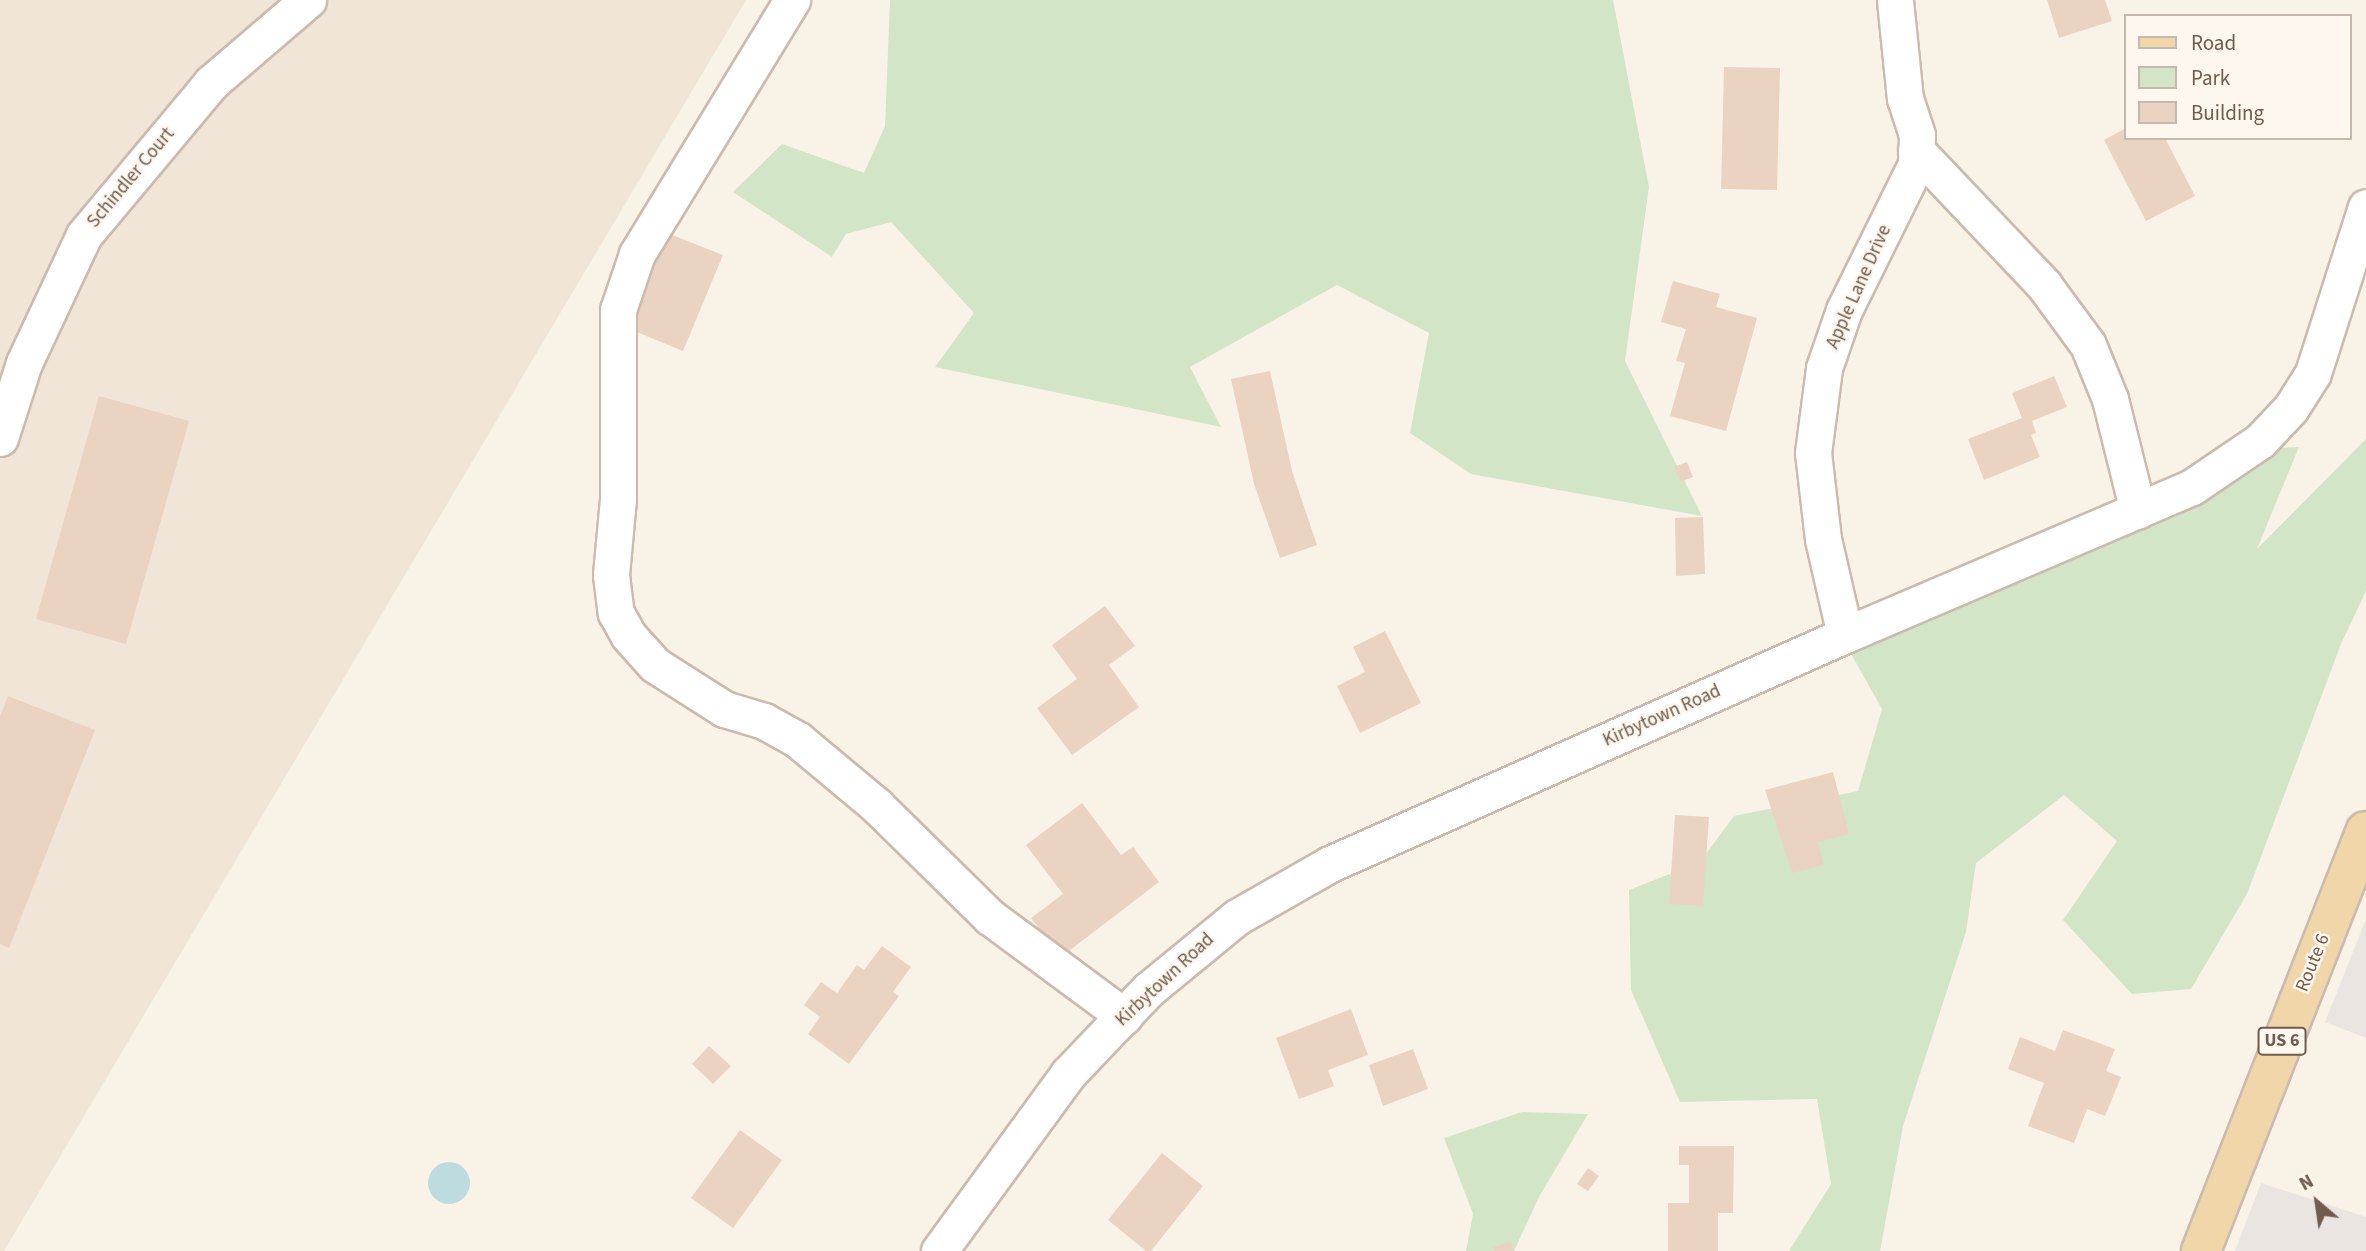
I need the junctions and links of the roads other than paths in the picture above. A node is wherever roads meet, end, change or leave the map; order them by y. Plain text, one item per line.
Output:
1 (308, 0) edge
2 (792, 0) edge
3 (1895, 0) edge
4 (1916, 150) junction
5 (2366, 207) edge
6 (0, 438) edge
7 (2138, 511) junction
8 (1845, 635) junction
9 (2366, 831) edge
10 (1124, 1016) junction
11 (939, 1251) edge
12 (2201, 1251) edge

1 - 6 street, Schindler Court
2 - 10 street
3 - 4 street, Apple Lane Drive
4 - 7 street
4 - 8 street, Apple Lane Drive
5 - 7 street, Kirbytown Road
7 - 8 street, Kirbytown Road
8 - 10 street, Kirbytown Road
9 - 12 main road, Route 6 / US 6
10 - 11 street, Kirbytown Road

